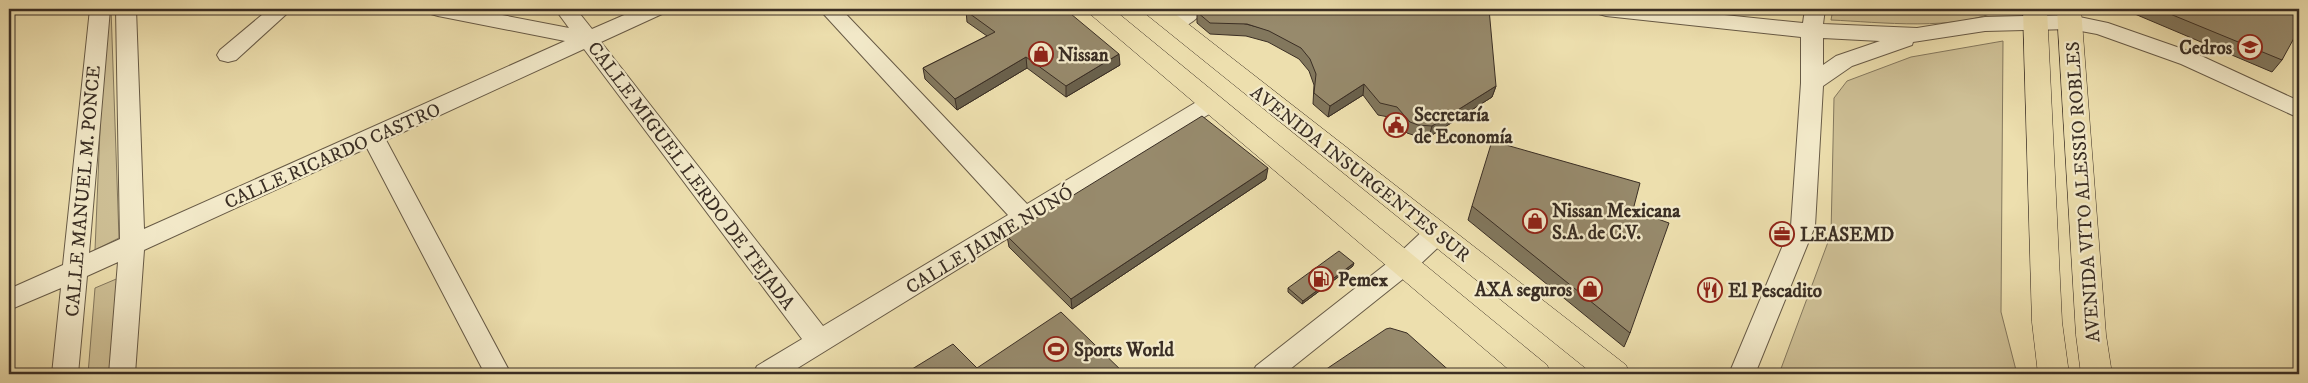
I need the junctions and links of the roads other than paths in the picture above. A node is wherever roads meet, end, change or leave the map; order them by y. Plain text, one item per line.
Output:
1 (100, 9) edge
2 (126, 9) edge
3 (282, 9) edge
4 (438, 9) edge
5 (565, 9) edge
6 (655, 9) edge
7 (829, 9) edge
8 (1098, 9) edge
9 (1194, 9) edge
10 (1606, 9) edge
11 (2034, 15) edge
12 (1164, 16) edge
13 (2070, 16) edge
14 (1814, 20) edge
15 (1917, 35) junction
16 (588, 39) junction
17 (228, 55) dead end
18 (1812, 82) junction
19 (1211, 103) junction
20 (2299, 110) edge
21 (373, 137) junction
22 (1025, 217) junction
23 (1437, 233) junction
24 (132, 245) junction
25 (1404, 264) junction
26 (74, 271) junction
27 (9, 300) edge
28 (820, 342) junction
29 (65, 374) edge
30 (122, 374) edge
31 (498, 374) edge
32 (766, 374) edge
33 (1265, 374) edge
34 (1536, 374) edge
35 (1615, 374) edge
36 (1742, 374) edge
37 (2054, 374) edge
38 (2097, 374) edge

1 - 26 street, CALLE MANUEL M. PONCE
2 - 24 street, CALLE MANUEL M. PONCE
3 - 17 street
4 - 16 street
5 - 16 street, CALLE MIGUEL LERDO DE TEJADA
6 - 16 street, CALLE RICARDO CASTRO
7 - 22 street
8 - 19 main road, AVENIDA INSURGENTES SUR
9 - 12 street
10 - 14 street
11 - 13 street
11 - 15 street
11 - 37 main road, AVENIDA VITO ALESSIO ROBLES
12 - 23 main road, AVENIDA INSURGENTES SUR
13 - 20 street
13 - 38 main road, AVENIDA VITO ALESSIO ROBLES
14 - 15 street
14 - 18 street
15 - 18 street
16 - 21 street, CALLE RICARDO CASTRO
16 - 28 street, CALLE MIGUEL LERDO DE TEJADA
18 - 36 street
19 - 22 street, CALLE JAIME NUNÓ
19 - 25 main road, AVENIDA INSURGENTES SUR
21 - 24 street, CALLE RICARDO CASTRO
21 - 31 street
22 - 28 street, CALLE JAIME NUNÓ
23 - 25 street
23 - 35 main road, AVENIDA INSURGENTES SUR
24 - 26 street, CALLE RICARDO CASTRO
24 - 30 street, CALLE MANUEL M. PONCE
25 - 33 street
25 - 34 main road, AVENIDA INSURGENTES SUR
26 - 27 street, CALLE RICARDO CASTRO
26 - 29 street, CALLE MANUEL M. PONCE
28 - 32 street, CALLE JAIME NUNÓ

